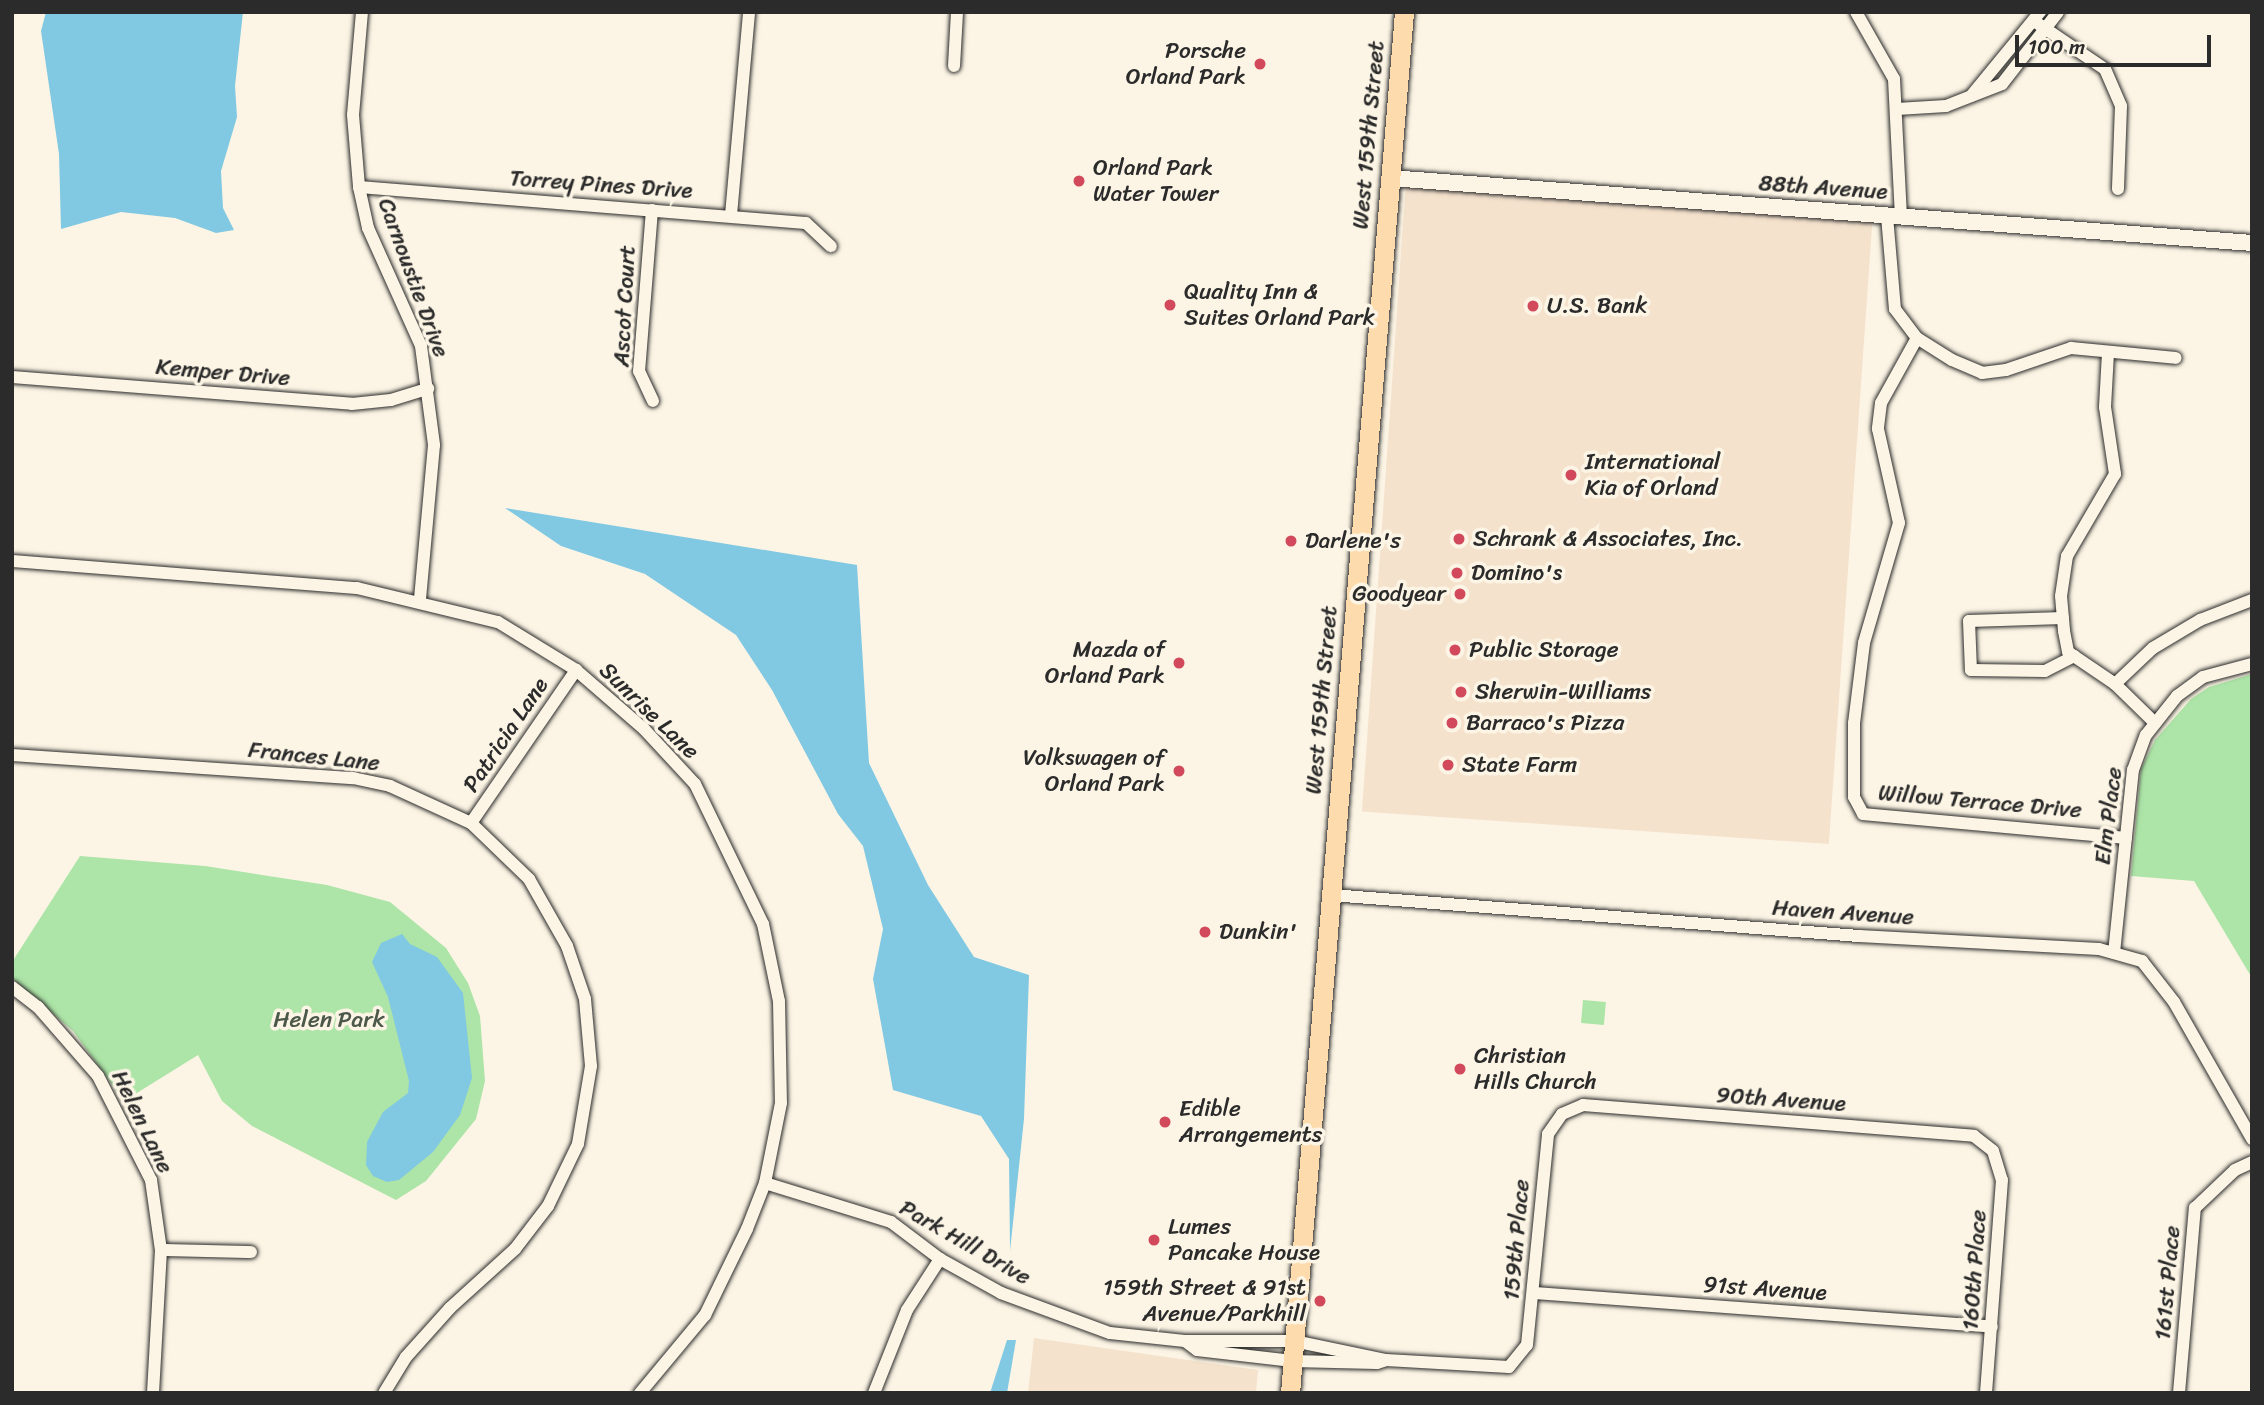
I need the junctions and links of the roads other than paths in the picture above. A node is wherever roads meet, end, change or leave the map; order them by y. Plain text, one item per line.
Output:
1 (362, 12) edge
2 (750, 12) edge
3 (957, 12) edge
4 (1404, 12) edge
5 (1856, 12) edge
6 (2058, 12) edge
7 (2037, 16) edge
8 (2046, 29) junction
9 (954, 66) dead end
10 (1968, 98) junction
11 (1897, 110) junction
12 (1390, 178) junction
13 (359, 187) junction
14 (2118, 189) dead end
15 (652, 210) junction
16 (731, 215) junction
17 (1894, 216) junction
18 (2252, 243) edge
19 (831, 246) dead end
20 (1917, 338) junction
21 (2108, 353) junction
22 (2176, 358) dead end
23 (12, 377) edge
24 (428, 388) junction
25 (653, 401) dead end
26 (12, 561) edge
27 (420, 600) junction
28 (2252, 600) edge
29 (2063, 618) junction
30 (2074, 656) junction
31 (2252, 664) edge
32 (576, 670) junction
33 (2115, 684) junction
34 (2155, 723) junction
35 (12, 755) edge
36 (471, 823) junction
37 (2126, 838) junction
38 (1331, 895) junction
39 (2114, 953) junction
40 (12, 987) edge
41 (1562, 1114) joint
42 (2252, 1139) edge
43 (1993, 1150) joint
44 (2252, 1161) edge
45 (765, 1183) junction
46 (161, 1250) junction
47 (251, 1252) dead end
48 (940, 1259) junction
49 (1534, 1293) junction
50 (1992, 1327) junction
51 (1185, 1341) junction
52 (1293, 1351) junction
53 (1386, 1360) junction
54 (153, 1393) edge
55 (384, 1393) edge
56 (640, 1393) edge
57 (874, 1393) edge
58 (1290, 1393) edge
59 (1986, 1393) edge
60 (2179, 1393) edge

1 - 13 street, Carnoustie Drive
2 - 16 street
3 - 9 street
4 - 12 main road, West 159th Street
5 - 11 street
6 - 8 street
7 - 8 street
7 - 10 street
8 - 10 street
8 - 14 street
10 - 11 street
11 - 17 street
12 - 17 street, 88th Avenue
12 - 38 main road, West 159th Street
13 - 15 street, Torrey Pines Drive
13 - 24 street, Carnoustie Drive
15 - 16 street, Torrey Pines Drive
15 - 25 street, Ascot Court
16 - 19 street, Torrey Pines Drive
17 - 18 street, 88th Avenue
17 - 20 street
20 - 21 street
20 - 37 street, Willow Terrace Drive
21 - 22 street
21 - 29 street
23 - 24 street, Kemper Drive
24 - 27 street, Carnoustie Drive
26 - 27 street, Sunrise Lane
27 - 32 street, Sunrise Lane
28 - 33 street
29 - 30 street
29 - 30 street
30 - 33 street
31 - 34 street, Elm Place
32 - 36 street, Patricia Lane
32 - 45 street, Sunrise Lane
33 - 34 street
34 - 37 street, Elm Place
35 - 36 street, Frances Lane
36 - 55 street, Frances Lane
37 - 39 street, Elm Place
38 - 39 street, Haven Avenue
38 - 52 main road, West 159th Street
39 - 42 street, Haven Avenue
40 - 46 street, Helen Lane
41 - 43 street, 90th Avenue
41 - 49 street, 159th Place
43 - 50 street, 160th Place
44 - 60 street, 161st Place
45 - 48 street, Park Hill Drive
45 - 56 street, Sunrise Lane
46 - 47 street
46 - 54 street, Helen Lane
48 - 51 street, Park Hill Drive
48 - 57 street
49 - 50 street, 91st Avenue
49 - 53 street, 159th Place
50 - 59 street, 160th Place
51 - 52 street, Park Hill Drive
51 - 52 street, Park Hill Drive
52 - 53 street
52 - 53 street
52 - 58 main road, West 159th Street

